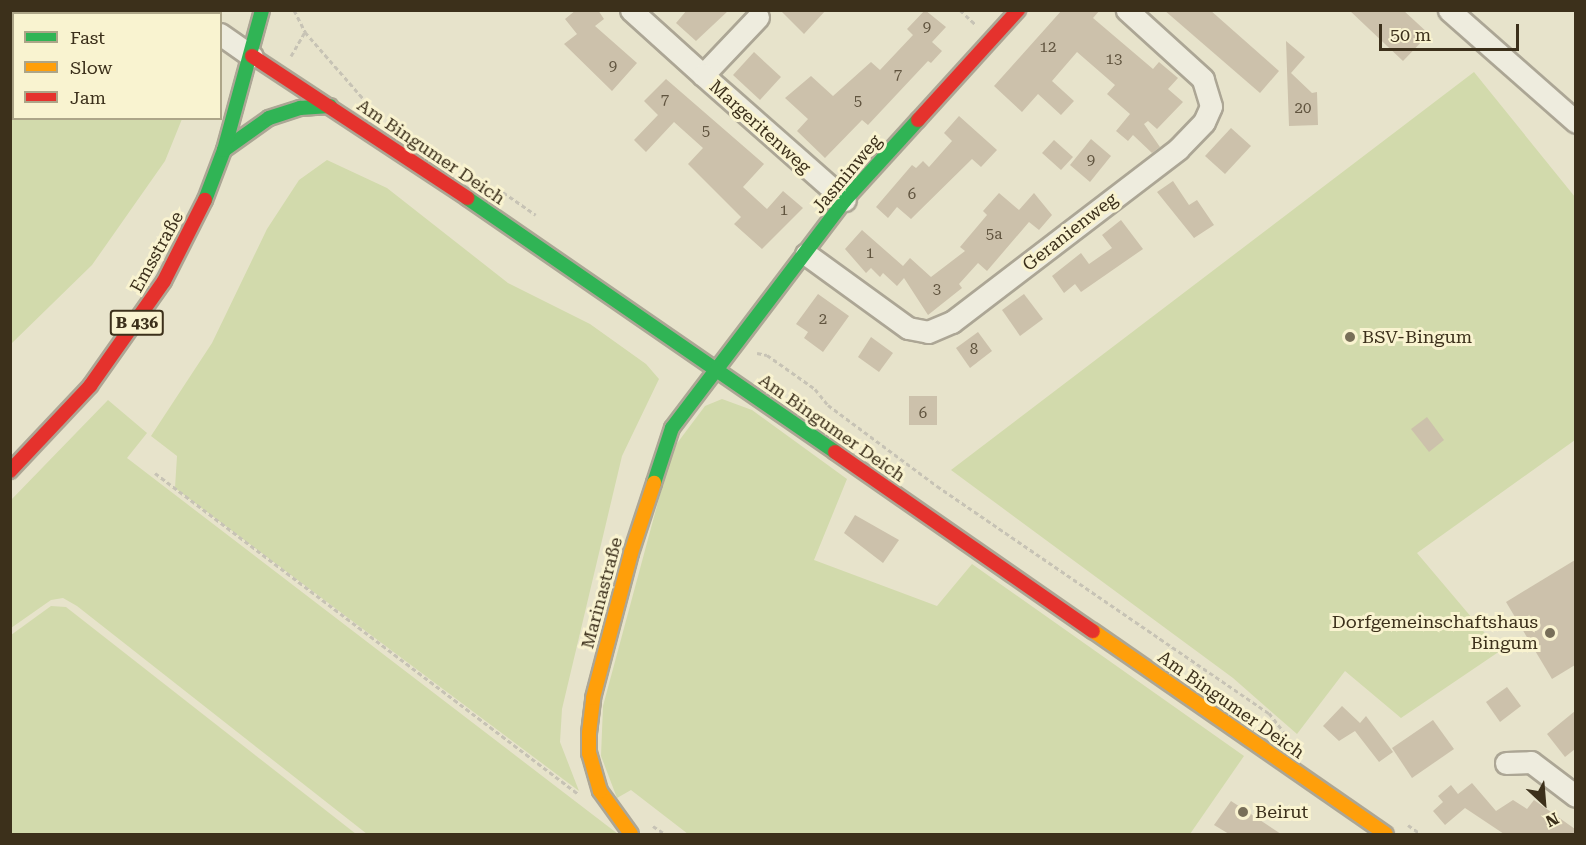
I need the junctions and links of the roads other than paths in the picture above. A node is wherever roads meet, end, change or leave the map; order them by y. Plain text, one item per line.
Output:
1 (262, 10) edge
2 (632, 10) edge
3 (1018, 10) edge
4 (1127, 10) edge
5 (1449, 10) edge
6 (758, 17) dead end
7 (222, 35) edge
8 (252, 57) junction
9 (703, 75) junction
10 (330, 106) junction
11 (1575, 122) edge
12 (224, 150) junction
13 (845, 200) junction
14 (806, 255) junction
15 (715, 369) junction
16 (10, 471) edge
17 (1506, 763) dead end
18 (1575, 796) edge
19 (631, 834) edge
20 (1386, 834) edge

1 - 8 main road, Emsstraße / B 436
2 - 9 street, Margeritenweg
3 - 13 main road, Jasminweg
4 - 14 street, Geranienweg
5 - 11 street
6 - 9 street, Margeritenweg
7 - 8 street
8 - 10 main road, Am Bingumer Deich
8 - 12 main road, Emsstraße / B 436
9 - 13 street, Margeritenweg
10 - 12 main road
10 - 15 main road, Am Bingumer Deich
12 - 16 main road, Emsstraße / B 436
13 - 14 main road, Jasminweg
14 - 15 main road, Jasminweg
15 - 19 main road, Marinastraße
15 - 20 main road, Am Bingumer Deich
17 - 18 street

